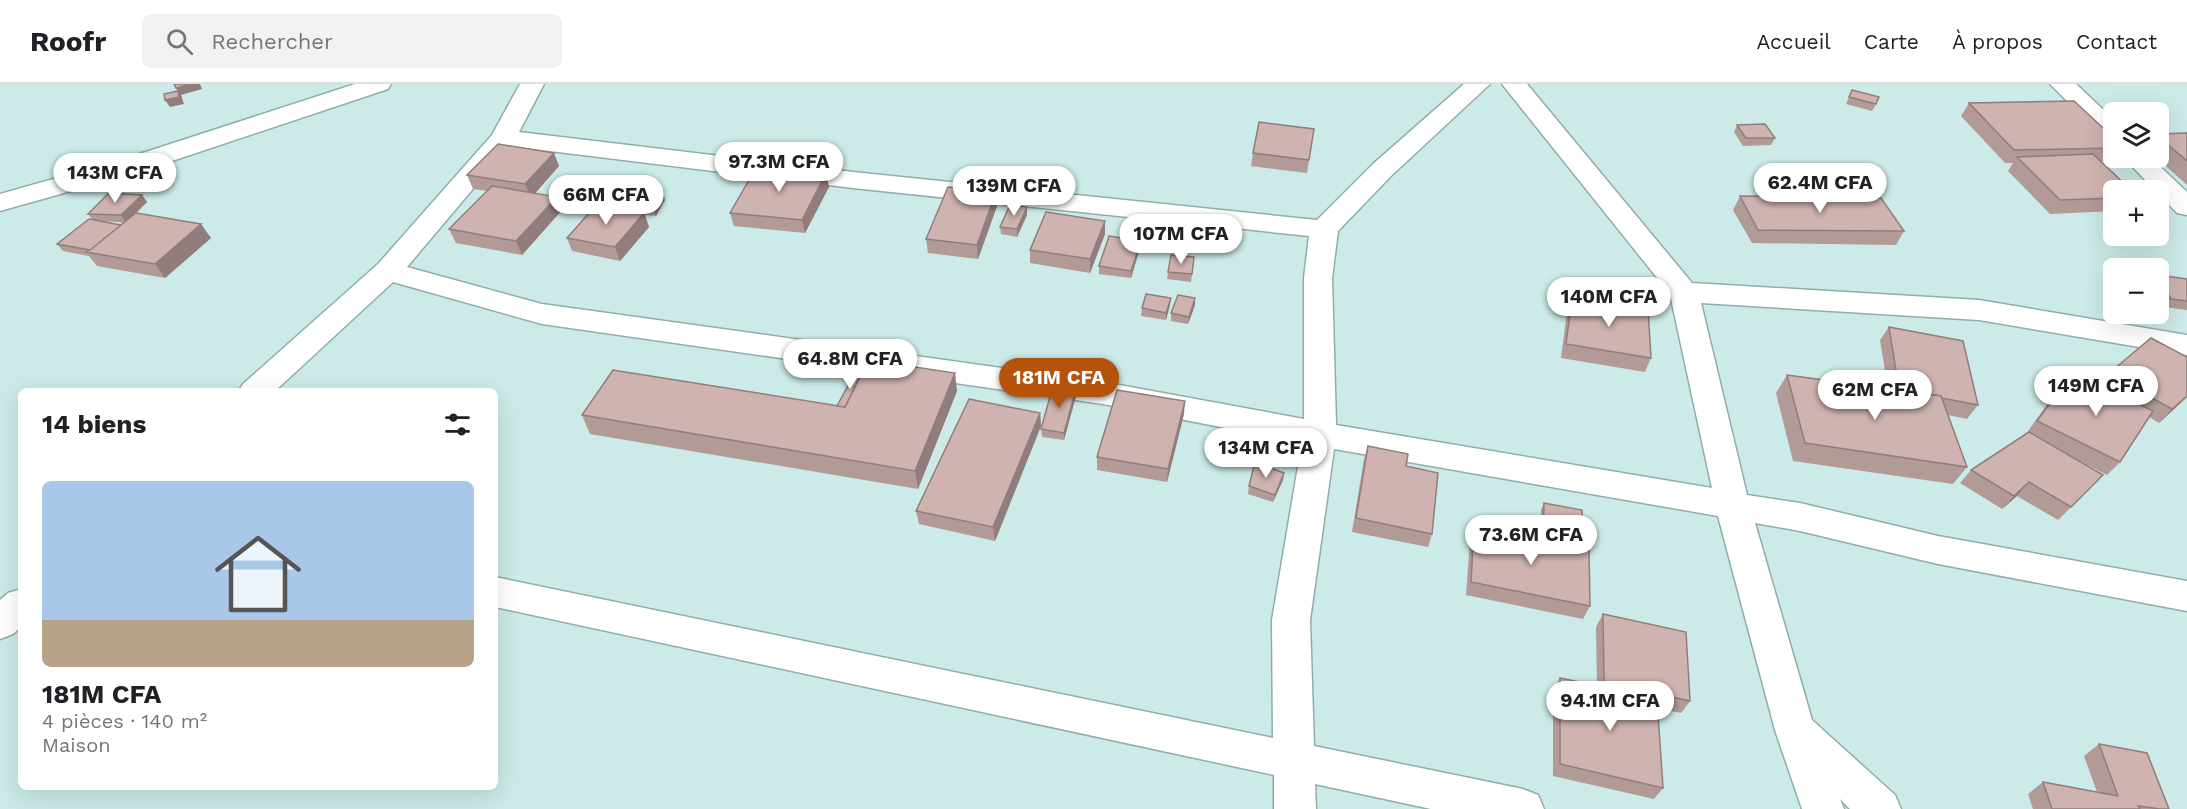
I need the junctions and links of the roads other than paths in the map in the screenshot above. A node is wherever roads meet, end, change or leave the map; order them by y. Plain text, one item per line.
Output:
1 (379, 84) edge
2 (532, 84) edge
3 (1478, 84) edge
4 (1514, 84) edge
5 (2062, 84) edge
6 (2103, 124) edge
7 (503, 138) junction
8 (2147, 168) edge
9 (0, 203) edge
10 (2187, 207) edge
11 (1324, 229) junction
12 (388, 271) junction
13 (1684, 292) junction
14 (2187, 345) edge
15 (258, 388) edge
16 (1320, 434) junction
17 (1732, 506) junction
18 (498, 593) edge
19 (2187, 596) edge
20 (18, 607) edge
21 (0, 623) edge
22 (1795, 730) junction
23 (1295, 761) junction
24 (1295, 809) edge
25 (1523, 809) edge
26 (1823, 809) edge
27 (1880, 809) edge

1 - 9 street
2 - 7 street
3 - 11 street
4 - 13 street
5 - 6 street
7 - 11 street
7 - 12 street
8 - 10 street
11 - 16 street
12 - 15 street
12 - 16 street
13 - 14 street
13 - 17 street
16 - 17 street
16 - 23 street
17 - 19 street
17 - 22 street
18 - 23 street
20 - 21 street
22 - 26 street
22 - 27 street
23 - 24 street
23 - 25 street

